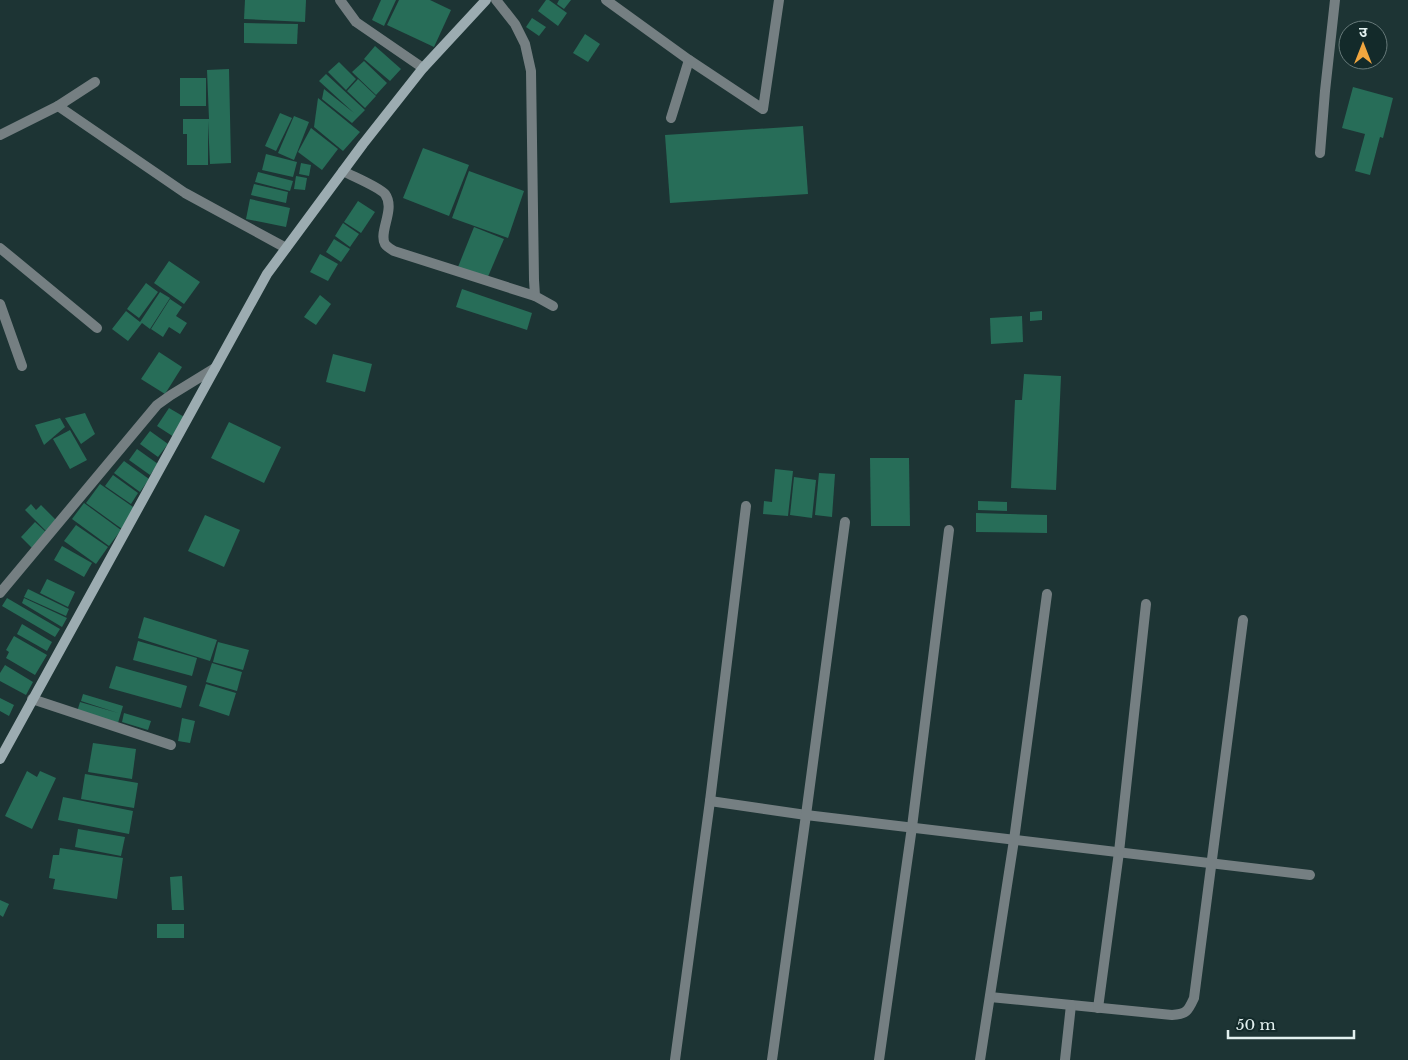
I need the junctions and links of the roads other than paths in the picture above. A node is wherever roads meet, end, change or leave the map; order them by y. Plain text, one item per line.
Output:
1 (340, 0) edge
2 (486, 0) edge
3 (496, 0) edge
4 (606, 0) edge
5 (779, 0) edge
6 (1335, 0) edge
7 (689, 60) junction
8 (422, 68) junction
9 (95, 82) dead end
10 (58, 106) junction
11 (671, 118) dead end
12 (0, 135) edge
13 (1320, 153) dead end
14 (343, 171) junction
15 (0, 248) edge
16 (286, 248) junction
17 (535, 296) junction
18 (0, 304) edge
19 (553, 306) dead end
20 (97, 328) dead end
21 (22, 366) dead end
22 (215, 368) junction
23 (746, 506) dead end
24 (844, 522) dead end
25 (949, 530) dead end
26 (0, 593) edge
27 (1047, 594) dead end
28 (1146, 604) dead end
29 (1243, 620) dead end
30 (32, 699) junction
31 (171, 745) dead end
32 (0, 759) edge
33 (710, 801) junction
34 (806, 815) junction
35 (912, 827) junction
36 (1014, 840) junction
37 (1119, 852) junction
38 (1213, 863) junction
39 (1310, 875) dead end
40 (990, 997) junction
41 (1070, 1005) junction
42 (1098, 1008) junction
43 (675, 1060) edge
44 (772, 1060) edge
45 (879, 1060) edge
46 (980, 1060) edge
47 (1065, 1060) edge

1 - 8 street
2 - 8 main road
3 - 17 street
4 - 7 street
5 - 7 street
6 - 13 street
7 - 11 street
8 - 14 main road
9 - 10 street
10 - 12 street
10 - 16 street
14 - 16 main road
14 - 17 street
15 - 20 street
16 - 22 main road
17 - 19 street
18 - 21 street
22 - 26 street
22 - 30 main road
23 - 33 street
24 - 34 street
25 - 35 street
27 - 36 street
28 - 37 street
29 - 38 street
30 - 31 street
30 - 32 main road
33 - 34 street
33 - 43 street
34 - 35 street
34 - 44 street
35 - 36 street
35 - 45 street
36 - 37 street
36 - 40 street
37 - 38 street
37 - 42 street
38 - 39 street
38 - 42 street
40 - 41 street
40 - 46 street
41 - 42 street
41 - 47 street

